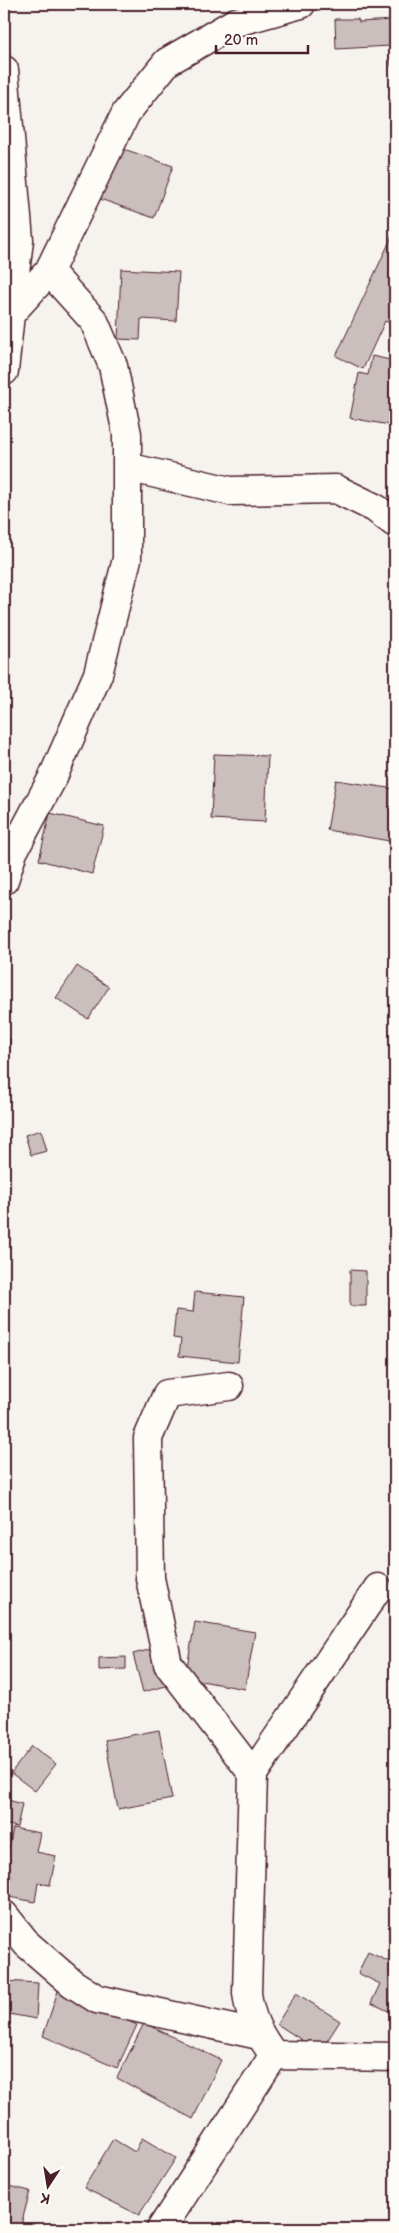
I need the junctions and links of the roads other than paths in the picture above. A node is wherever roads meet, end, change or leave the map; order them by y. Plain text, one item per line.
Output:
1 (301, 4) edge
2 (4, 70) edge
3 (49, 271) junction
4 (10, 314) junction
5 (4, 371) edge
6 (127, 467) junction
7 (395, 523) edge
8 (4, 880) edge
9 (229, 1386) dead end
10 (378, 1588) dead end
11 (253, 1774) junction
12 (4, 1915) edge
13 (266, 2045) junction
14 (395, 2057) edge
15 (161, 2229) edge

1 - 3 street
2 - 4 street
3 - 4 street
3 - 6 street
4 - 5 street
6 - 7 street
6 - 8 street
9 - 11 street
10 - 11 street
11 - 13 street
12 - 13 street
13 - 14 street
13 - 15 street

